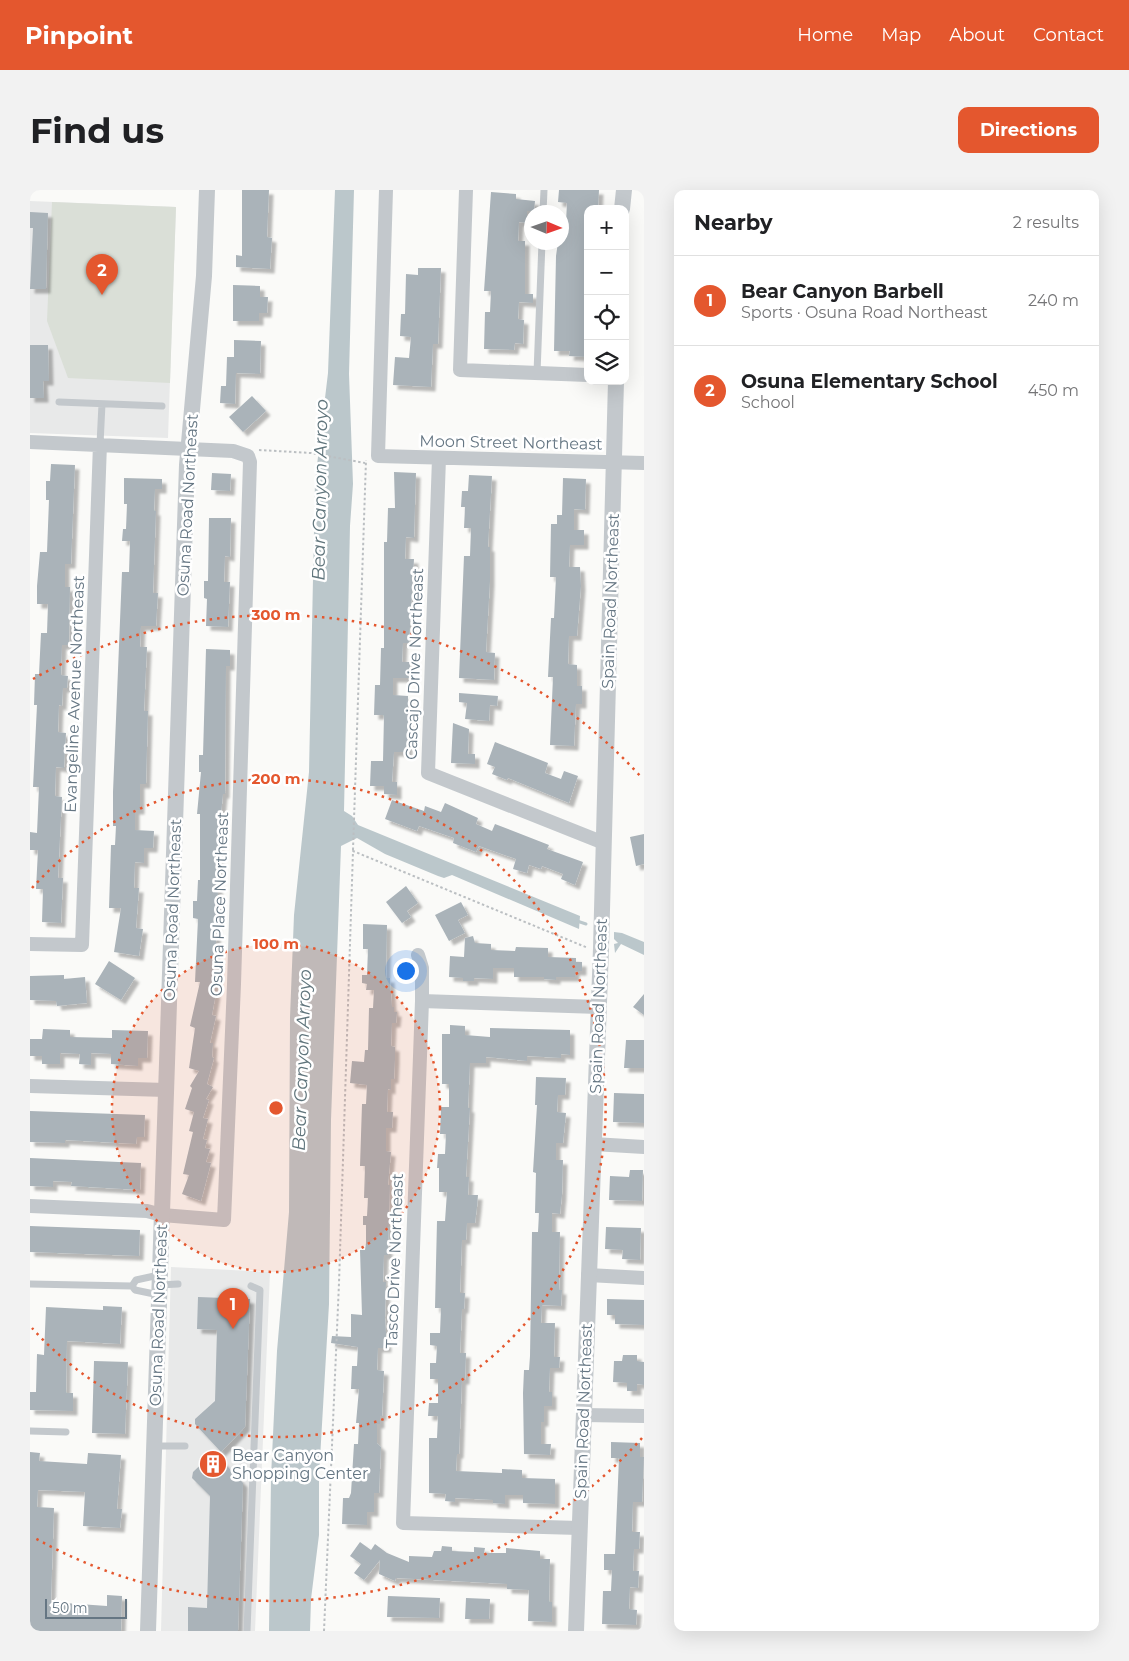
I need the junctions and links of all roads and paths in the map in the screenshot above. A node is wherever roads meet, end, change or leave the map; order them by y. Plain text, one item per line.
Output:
1 (207, 190) edge
2 (386, 190) edge
3 (466, 190) edge
4 (544, 190) edge
5 (624, 190) edge
6 (544, 205) edge
7 (622, 205) edge
8 (542, 250) edge
9 (538, 373) junction
10 (584, 375) edge
11 (616, 385) edge
12 (59, 402) dead end
13 (102, 404) junction
14 (162, 406) dead end
15 (30, 442) edge
16 (100, 444) junction
17 (188, 449) junction
18 (248, 456) junction
19 (372, 456) junction
20 (438, 458) junction
21 (361, 461) dead end
22 (614, 462) junction
23 (644, 463) edge
24 (604, 843) junction
25 (353, 851) junction
26 (30, 944) edge
27 (601, 952) junction
28 (418, 954) dead end
29 (422, 1001) junction
30 (598, 1007) junction
31 (30, 1086) edge
32 (166, 1090) junction
33 (593, 1144) junction
34 (644, 1147) edge
35 (30, 1206) edge
36 (162, 1215) junction
37 (588, 1275) junction
38 (644, 1278) edge
39 (30, 1284) edge
40 (178, 1284) dead end
41 (159, 1285) junction
42 (132, 1286) junction
43 (251, 1286) dead end
44 (584, 1415) junction
45 (644, 1416) edge
46 (30, 1431) edge
47 (66, 1432) dead end
48 (154, 1446) junction
49 (185, 1446) dead end
50 (579, 1528) junction
51 (148, 1631) edge
52 (247, 1631) edge
53 (324, 1631) edge
54 (576, 1631) edge

1 - 17 street, Osuna Road Northeast
2 - 19 street
3 - 9 street
4 - 6 lane
5 - 7 street
8 - 9 lane
9 - 10 street
11 - 22 street, Spain Road Northeast
12 - 13 lane
13 - 14 lane
13 - 16 lane
15 - 16 street
16 - 17 street
16 - 26 street, Evangeline Avenue Northeast
17 - 18 street
17 - 32 street, Osuna Road Northeast
18 - 21 path
18 - 36 street, Osuna Place Northeast
19 - 20 street, Moon Street Northeast
19 - 25 path
20 - 22 street, Moon Street Northeast
20 - 24 street, Cascajo Drive Northeast
22 - 23 street, Moon Street Northeast
22 - 24 street, Spain Road Northeast
24 - 27 street, Spain Road Northeast
25 - 27 path
25 - 53 path
27 - 30 street, Spain Road Northeast
28 - 29 street
29 - 30 street
29 - 50 street, Tasco Drive Northeast
30 - 33 street, Spain Road Northeast
31 - 32 street
32 - 36 street, Osuna Road Northeast
33 - 34 street
33 - 37 street, Spain Road Northeast
35 - 36 street, Osuna Place Northeast
36 - 41 street, Osuna Road Northeast
37 - 38 street
37 - 44 street, Spain Road Northeast
39 - 42 lane
40 - 41 lane
41 - 42 lane
41 - 42 lane
41 - 48 street, Osuna Road Northeast
43 - 52 lane
44 - 45 street
44 - 50 street, Spain Road Northeast
46 - 47 lane
48 - 49 lane
48 - 51 street, Osuna Road Northeast
50 - 54 street, Spain Road Northeast

